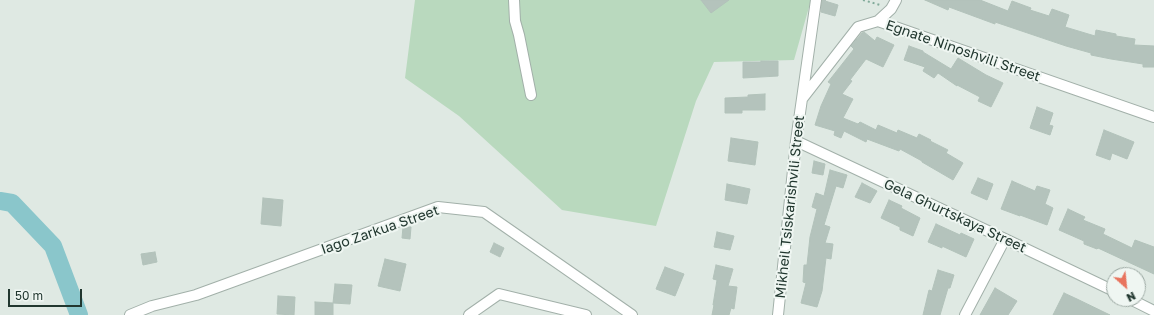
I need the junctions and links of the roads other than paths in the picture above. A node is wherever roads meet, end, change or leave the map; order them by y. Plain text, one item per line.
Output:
1 (514, 0) edge
2 (816, 0) edge
3 (896, 0) edge
4 (878, 21) junction
5 (531, 95) dead end
6 (802, 99) junction
7 (1154, 117) edge
8 (796, 141) junction
9 (1005, 239) junction
10 (1106, 287) edge
11 (130, 315) edge
12 (470, 315) edge
13 (586, 315) edge
14 (632, 315) edge
15 (778, 315) edge
16 (965, 315) edge

1 - 5 street
2 - 6 street, Mikheil Tsiskarishvili Street
3 - 4 street
4 - 6 street, Egnate Ninoshvili Street
4 - 7 street, Egnate Ninoshvili Street
6 - 8 street, Mikheil Tsiskarishvili Street
8 - 9 street, Gela Ghurtskaya Street
8 - 15 street, Mikheil Tsiskarishvili Street
9 - 10 street, Gela Ghurtskaya Street
9 - 16 street
11 - 14 street, Iago Zarkua Street
12 - 13 street

